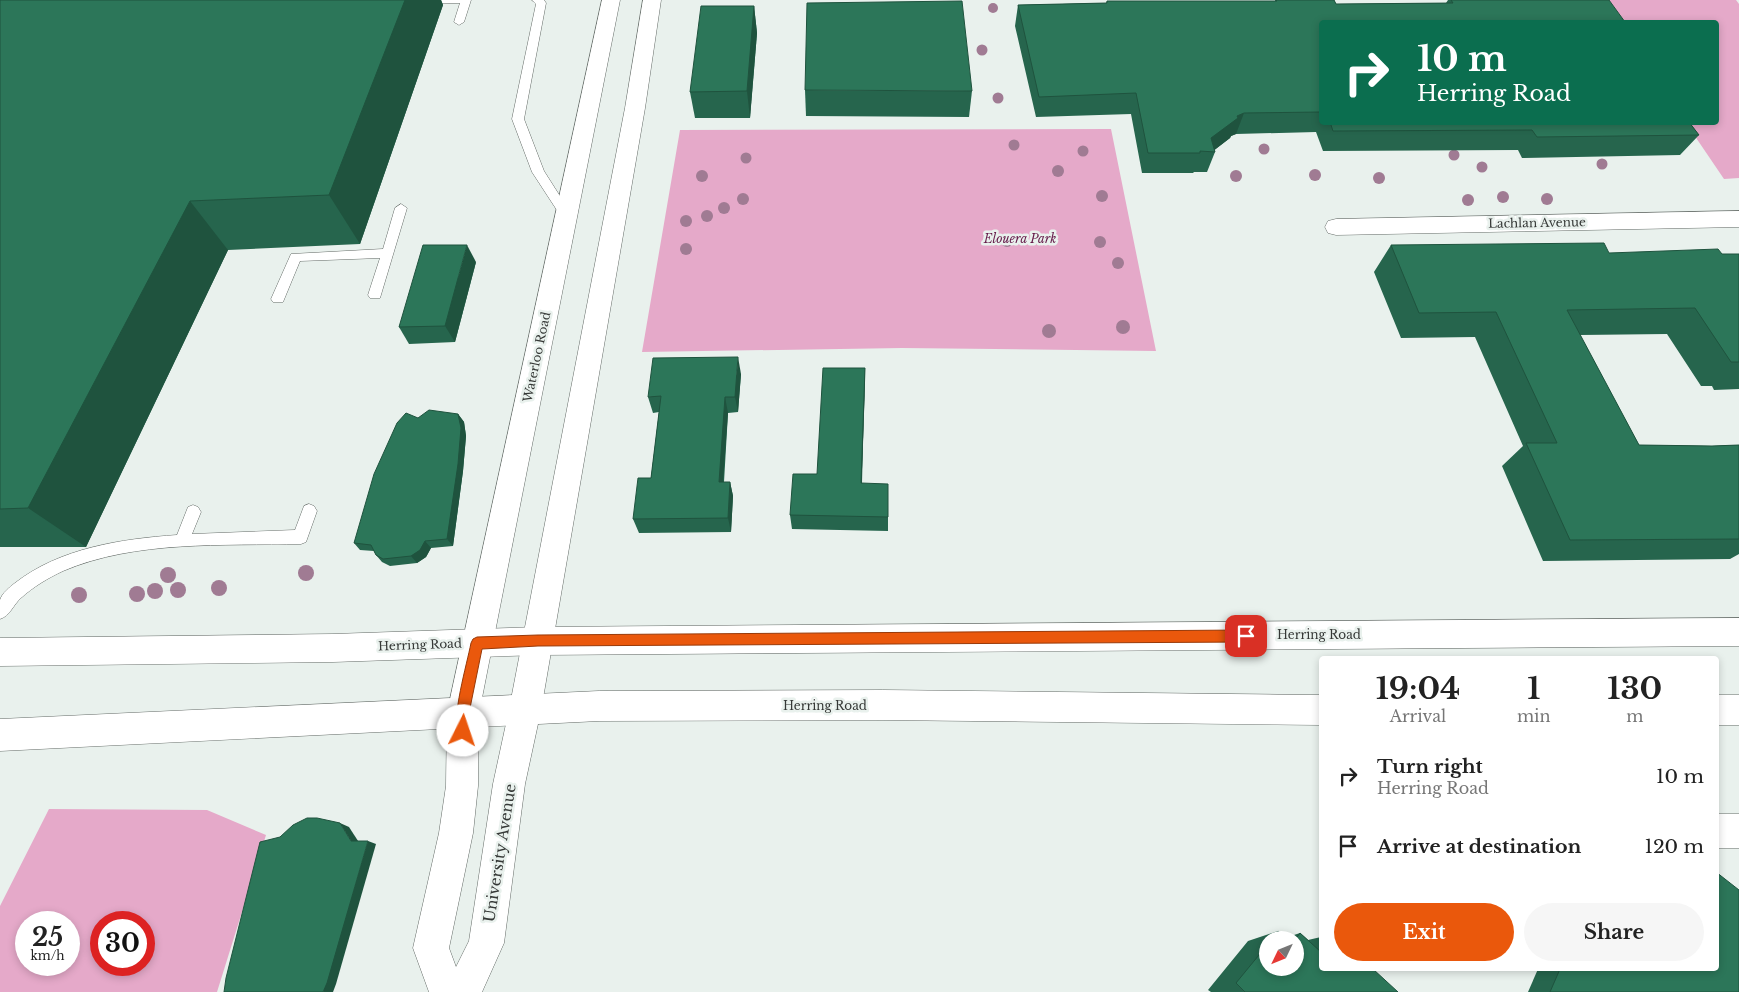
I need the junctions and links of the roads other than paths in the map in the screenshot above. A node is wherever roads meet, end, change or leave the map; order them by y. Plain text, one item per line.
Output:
1 (412, 0) edge
2 (466, 0) edge
3 (537, 0) edge
4 (611, 0) edge
5 (652, 0) edge
6 (459, 22) dead end
7 (401, 208) dead end
8 (566, 215) junction
9 (1739, 218) edge
10 (1336, 227) dead end
11 (388, 253) junction
12 (375, 295) dead end
13 (278, 299) dead end
14 (309, 511) dead end
15 (193, 512) dead end
16 (182, 540) junction
17 (2, 602) edge
18 (1739, 632) edge
19 (538, 640) junction
20 (477, 643) junction
21 (0, 652) edge
22 (525, 710) junction
23 (1319, 710) edge
24 (1719, 710) edge
25 (1739, 710) edge
26 (463, 713) junction
27 (0, 735) edge
28 (1719, 831) edge
29 (1739, 831) edge
30 (448, 992) edge
31 (463, 992) edge

1 - 2 lane
2 - 6 lane
3 - 8 lane
4 - 8 street, Waterloo Road
5 - 19 street
7 - 11 lane
8 - 20 street, Waterloo Road
9 - 10 street, Lachlan Avenue
11 - 12 lane
11 - 13 lane
14 - 16 lane
15 - 16 lane
16 - 17 lane
18 - 19 street, Herring Road
19 - 20 street, Herring Road
19 - 22 street
20 - 21 street, Herring Road
20 - 26 street, Waterloo Road
22 - 23 street, Herring Road
22 - 26 street, Herring Road
22 - 31 street, University Avenue
24 - 25 street
26 - 27 street, Herring Road
26 - 30 street
28 - 29 street

